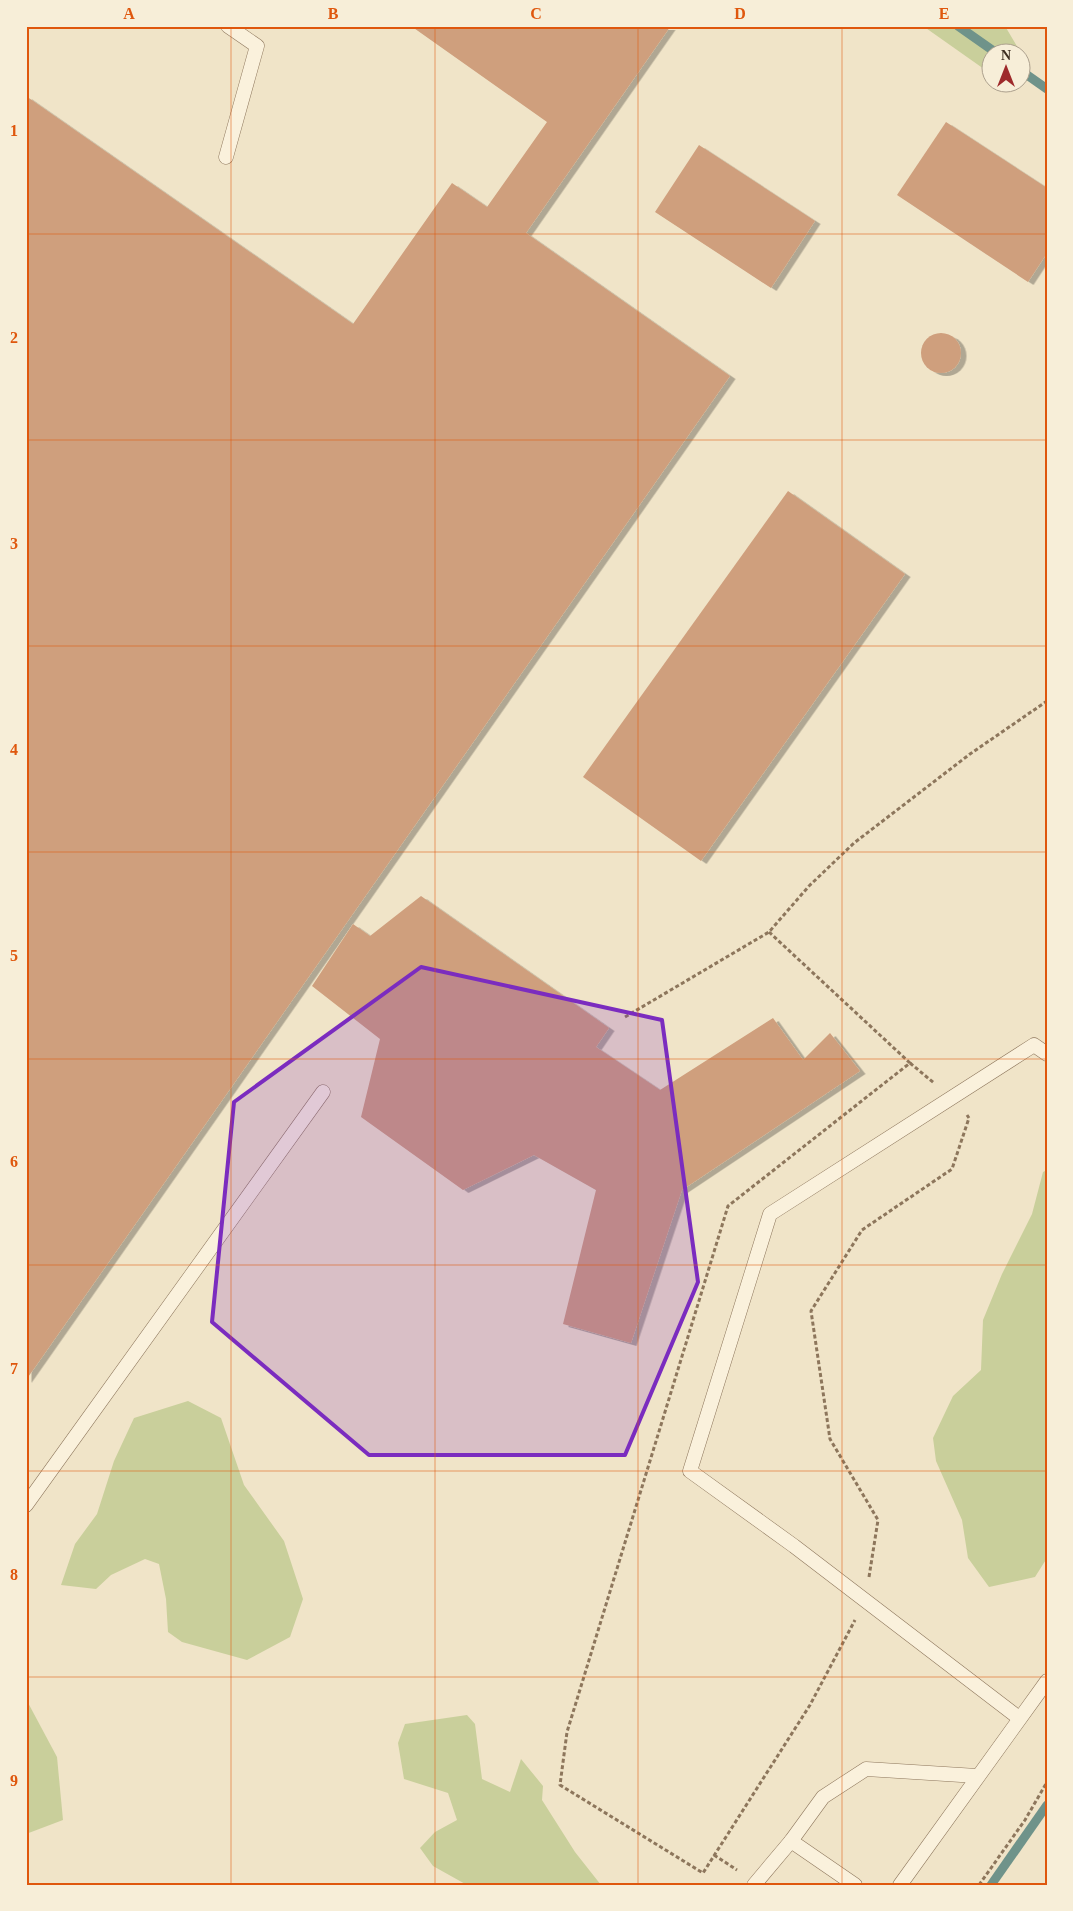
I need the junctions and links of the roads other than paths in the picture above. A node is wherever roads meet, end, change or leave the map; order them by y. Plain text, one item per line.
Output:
1 (228, 26) edge
2 (226, 157) dead end
3 (1047, 1054) edge
4 (323, 1092) dead end
5 (26, 1505) edge
6 (1047, 1681) edge
7 (1019, 1718) junction
8 (977, 1776) junction
9 (791, 1841) junction
10 (754, 1885) edge
11 (855, 1885) edge
12 (900, 1885) edge

1 - 2 lane
3 - 7 lane
4 - 5 lane
6 - 7 lane
7 - 8 lane
8 - 9 lane
8 - 12 lane
9 - 10 lane
9 - 11 lane

